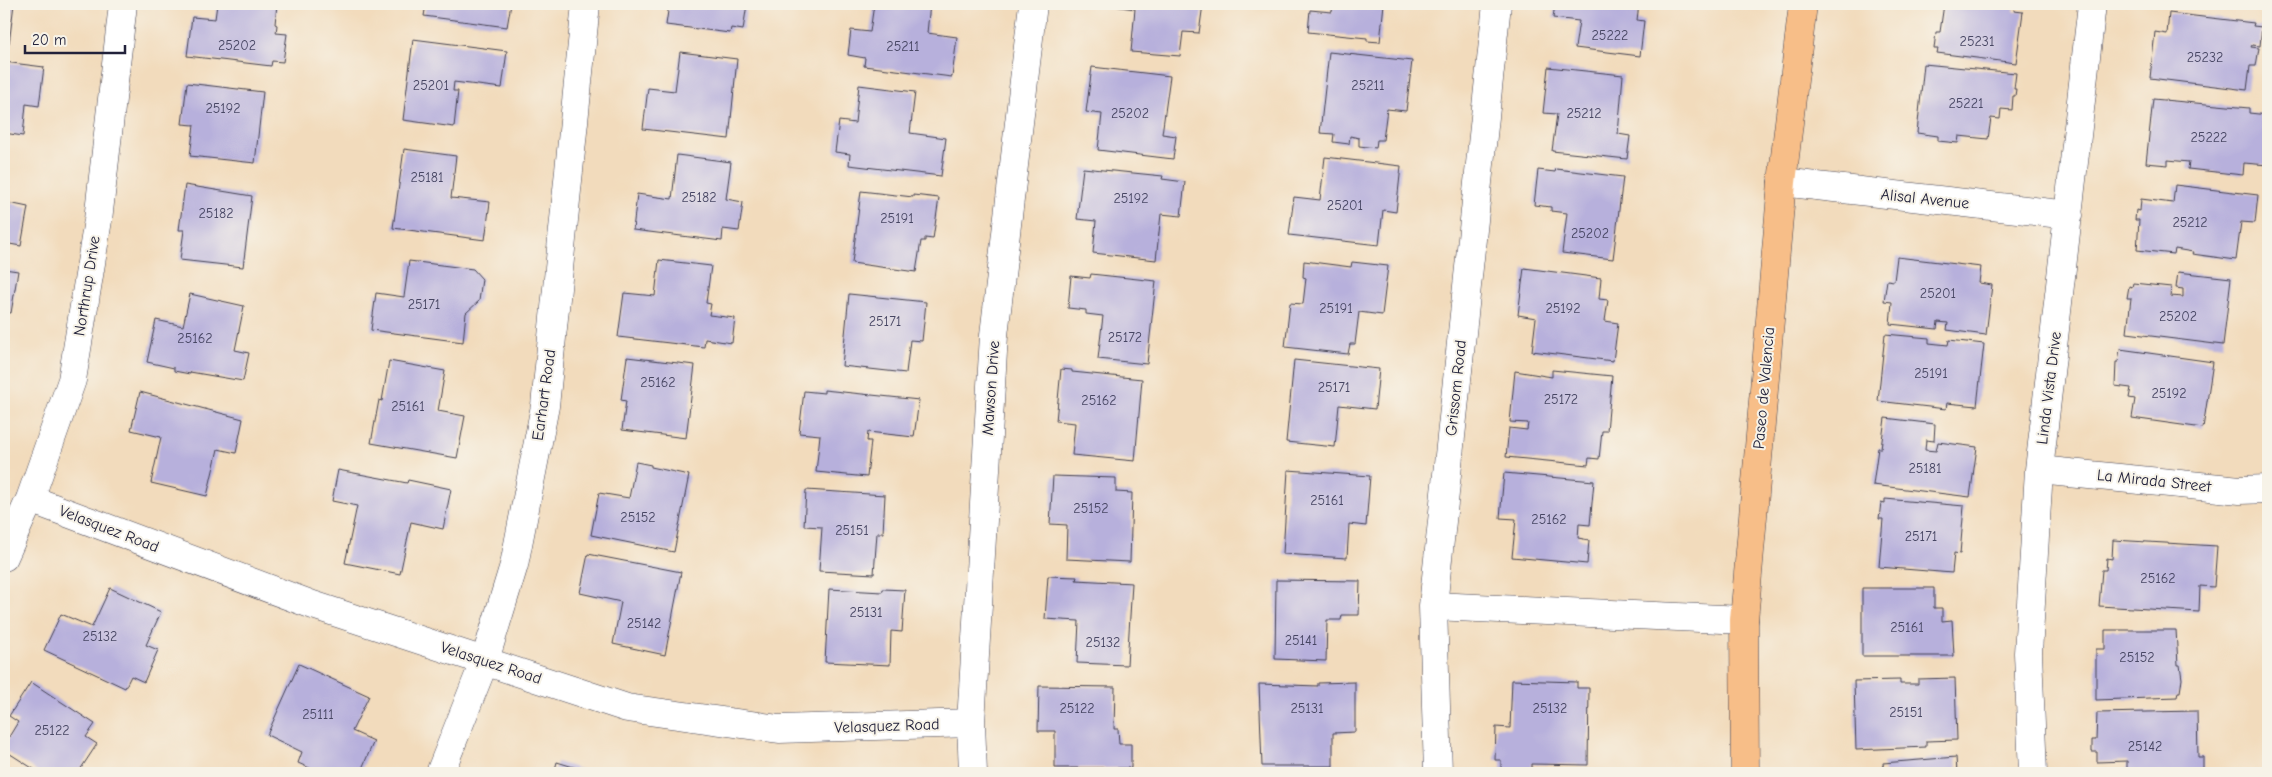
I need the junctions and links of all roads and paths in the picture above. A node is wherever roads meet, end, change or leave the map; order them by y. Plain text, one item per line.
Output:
1 (123, 4) edge
2 (586, 4) edge
3 (1033, 4) edge
4 (1497, 4) edge
5 (1803, 4) edge
6 (2092, 4) edge
7 (1782, 182) junction
8 (2069, 215) junction
9 (2040, 470) junction
10 (2268, 490) edge
11 (30, 499) junction
12 (4, 557) edge
13 (1433, 606) junction
14 (1744, 620) junction
15 (485, 660) junction
16 (971, 723) junction
17 (440, 773) edge
18 (973, 773) edge
19 (1438, 773) edge
20 (1745, 773) edge
21 (2033, 773) edge

1 - 11 street, Northrup Drive
2 - 15 street, Earhart Road
3 - 16 street, Mawson Drive
4 - 13 street, Grissom Road
5 - 7 main road, Paseo de Valencia
6 - 8 street, Linda Vista Drive
7 - 8 street, Alisal Avenue
7 - 14 main road, Paseo de Valencia
8 - 9 street, Linda Vista Drive
9 - 10 street, La Mirada Street
9 - 21 street, Linda Vista Drive
11 - 12 street, Northrup Drive
11 - 15 street, Velasquez Road
13 - 14 street
13 - 19 street, Grissom Road
14 - 20 main road, Paseo de Valencia
15 - 16 street, Velasquez Road
15 - 17 street, Earhart Road
16 - 18 street, Mawson Drive

